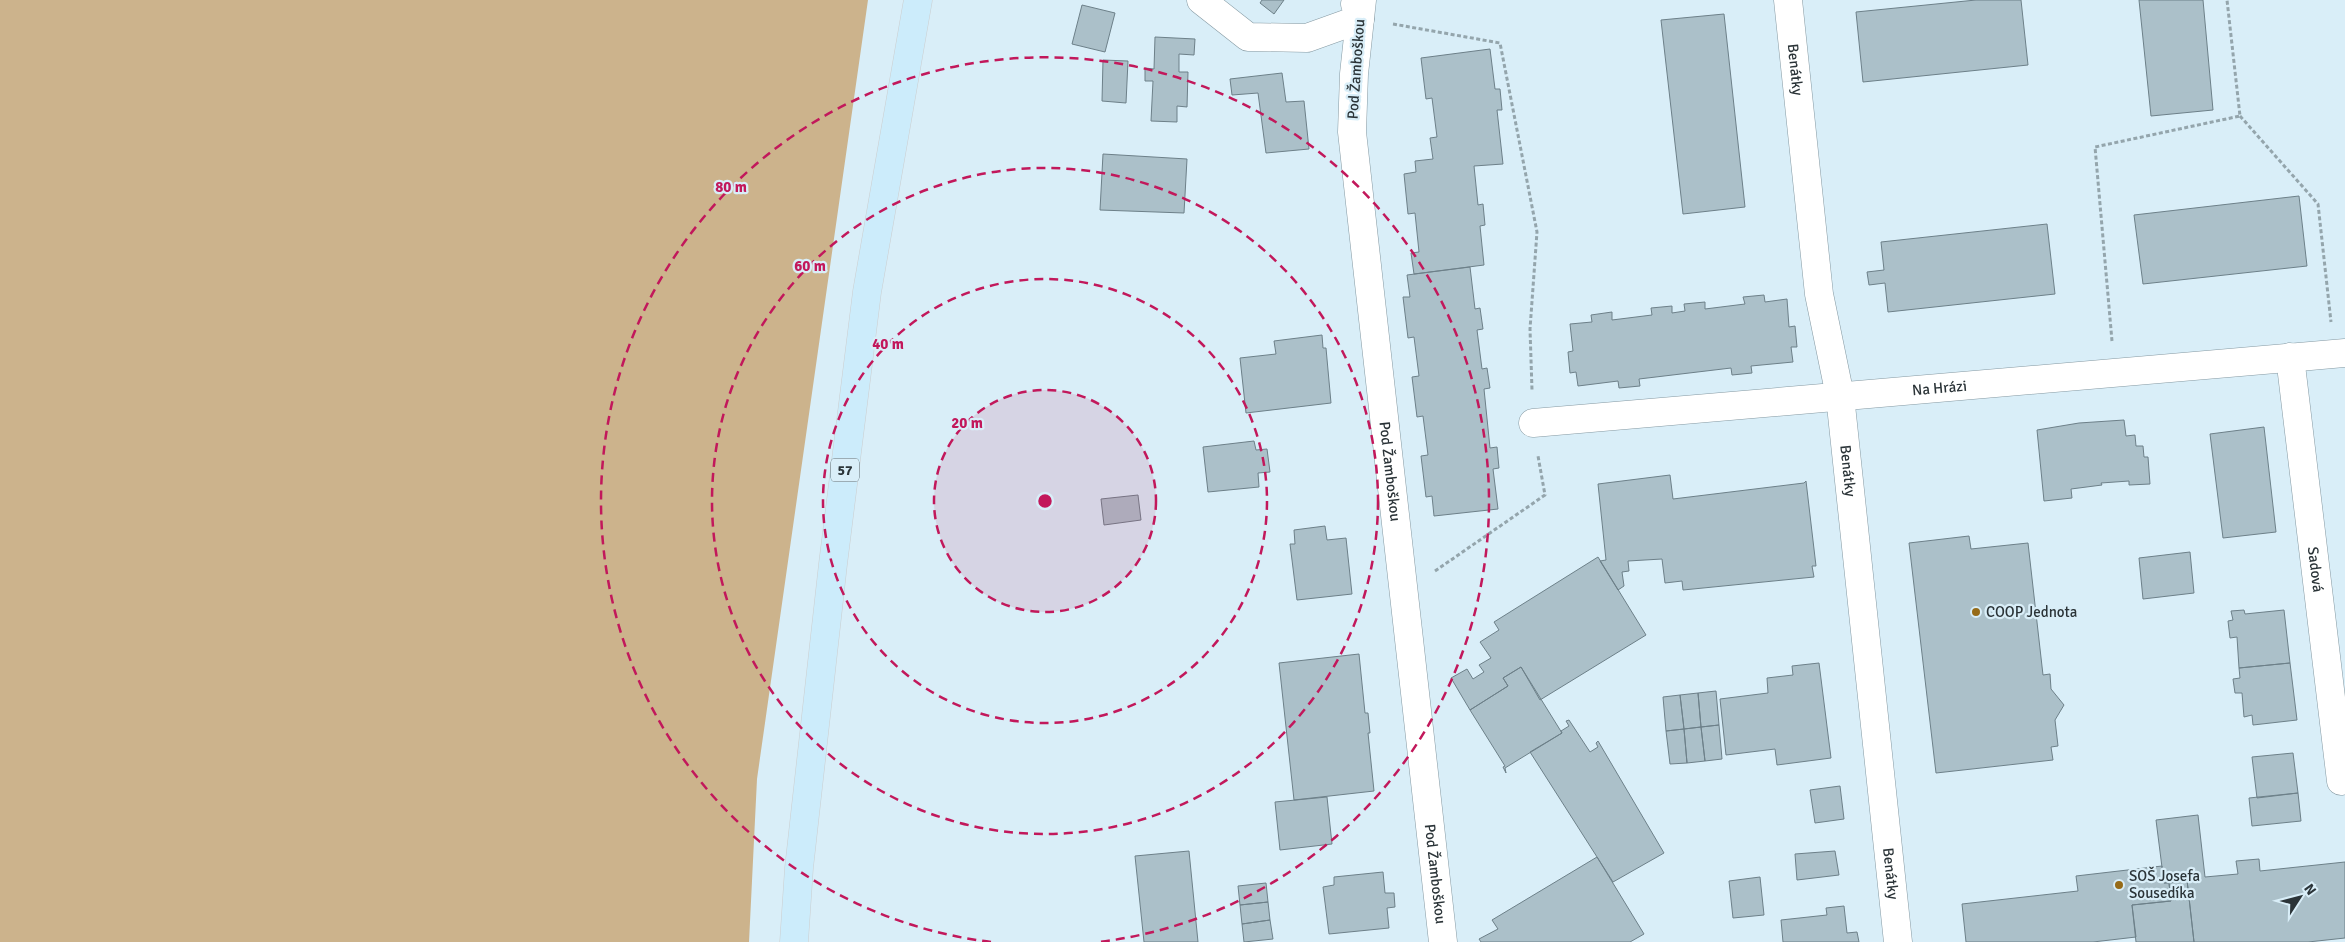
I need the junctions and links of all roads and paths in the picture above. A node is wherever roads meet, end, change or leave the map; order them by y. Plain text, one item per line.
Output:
1 (918, 0) edge
2 (1201, 0) edge
3 (1788, 0) edge
4 (2227, 0) edge
5 (1359, 6) edge
6 (2240, 116) junction
7 (2340, 354) edge
8 (2290, 357) junction
9 (2115, 372) junction
10 (1840, 396) junction
11 (1533, 423) junction
12 (1404, 593) junction
13 (2341, 781) dead end
14 (794, 942) edge
15 (1443, 942) edge
16 (1898, 942) edge

1 - 14 main road, 57
2 - 5 street
3 - 10 street, Benátky
4 - 6 path
5 - 11 path
5 - 12 street, Pod Žamboškou
6 - 7 path
6 - 9 path
7 - 8 street, Na Hrázi
8 - 9 street, Na Hrázi
8 - 13 street, Sadová
9 - 10 street, Na Hrázi
10 - 11 street, Na Hrázi
10 - 16 street, Benátky
11 - 12 path
12 - 15 street, Pod Žamboškou

